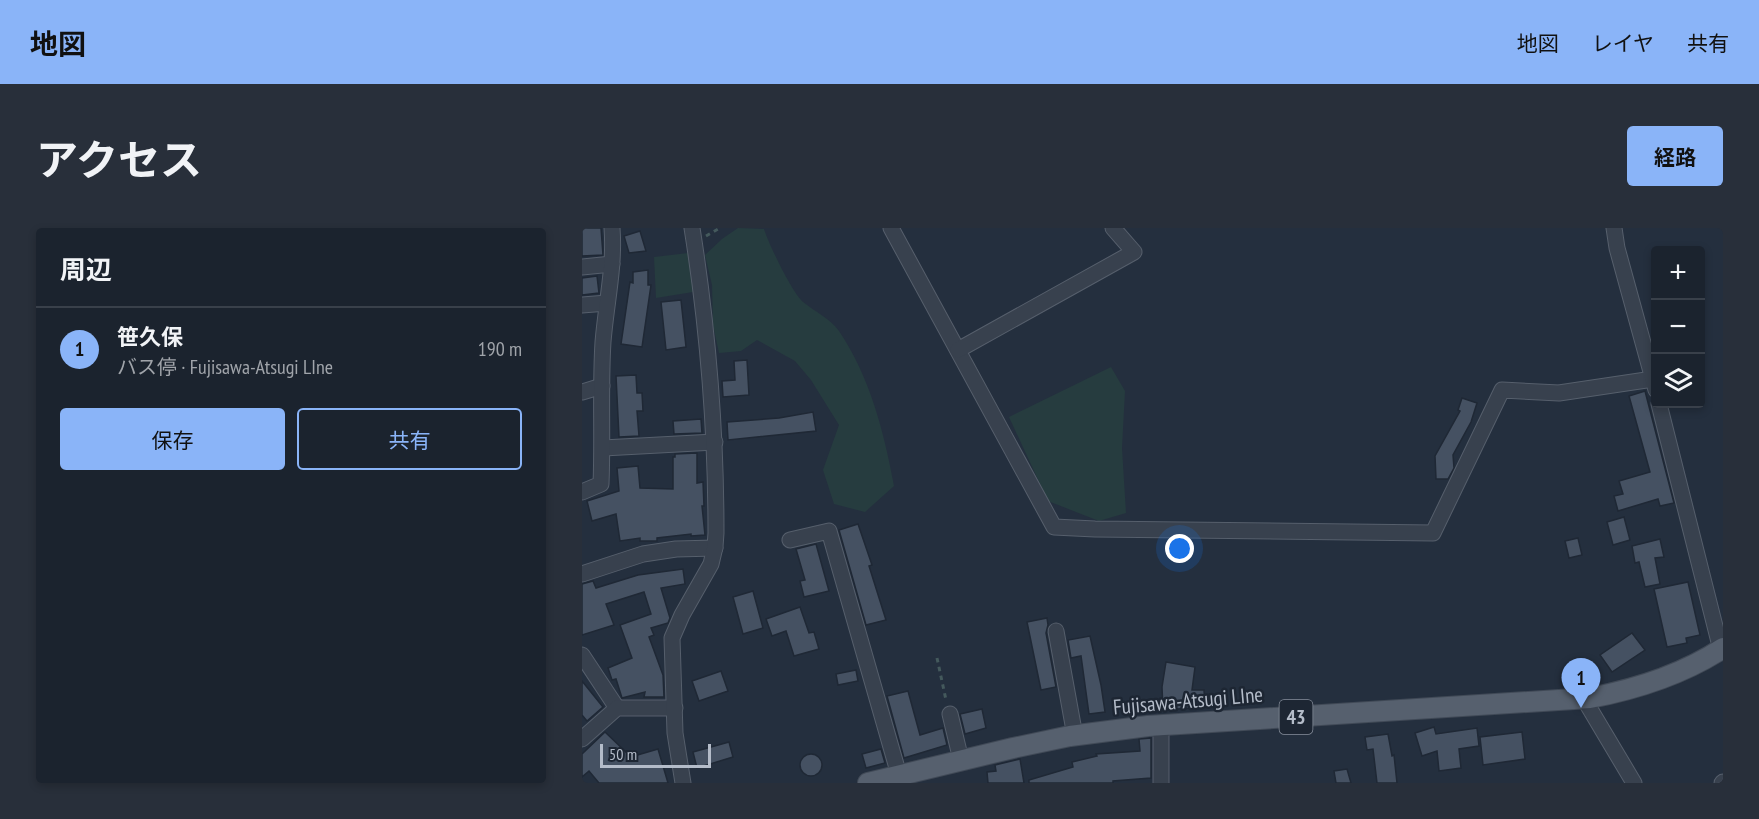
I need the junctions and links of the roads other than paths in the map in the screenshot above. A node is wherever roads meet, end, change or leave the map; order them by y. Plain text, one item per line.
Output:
1 (612, 228) edge
2 (692, 228) edge
3 (891, 228) edge
4 (1113, 228) edge
5 (1614, 228) edge
6 (612, 264) junction
7 (582, 267) edge
8 (608, 303) junction
9 (582, 305) edge
10 (958, 350) junction
11 (1651, 374) edge
12 (1651, 385) edge
13 (602, 386) junction
14 (582, 392) edge
15 (1660, 408) edge
16 (715, 442) junction
17 (603, 448) junction
18 (582, 492) edge
19 (790, 540) dead end
20 (715, 548) junction
21 (582, 574) edge
22 (1056, 631) dead end
23 (1722, 649) edge
24 (582, 655) edge
25 (1584, 699) junction
26 (617, 708) junction
27 (675, 708) junction
28 (950, 714) road end
29 (1161, 724) junction
30 (1075, 736) junction
31 (582, 739) edge
32 (961, 760) junction
33 (899, 775) junction
34 (683, 783) edge
35 (868, 783) edge
36 (1161, 783) edge
37 (1634, 783) edge

1 - 6 street
2 - 16 street
3 - 10 street
4 - 10 street
5 - 11 street
6 - 7 street
6 - 8 street
8 - 9 street
8 - 13 street
10 - 12 street
13 - 14 street
13 - 17 street
15 - 23 street
16 - 17 street
16 - 20 street
17 - 18 street
19 - 33 street
20 - 21 street
20 - 27 street
22 - 30 street
23 - 25 main road, Fujisawa-Atsugi LIne / 43
24 - 26 street
25 - 29 main road, Fujisawa-Atsugi LIne / 43
25 - 37 street
26 - 27 street
26 - 31 street
27 - 34 street
28 - 32 street
29 - 30 main road, Fujisawa-Atsugi LIne / 43
29 - 36 street
30 - 32 main road, Fujisawa-Atsugi LIne / 43
32 - 33 main road, Fujisawa-Atsugi LIne / 43
33 - 35 main road, Fujisawa-Atsugi LIne / 43

